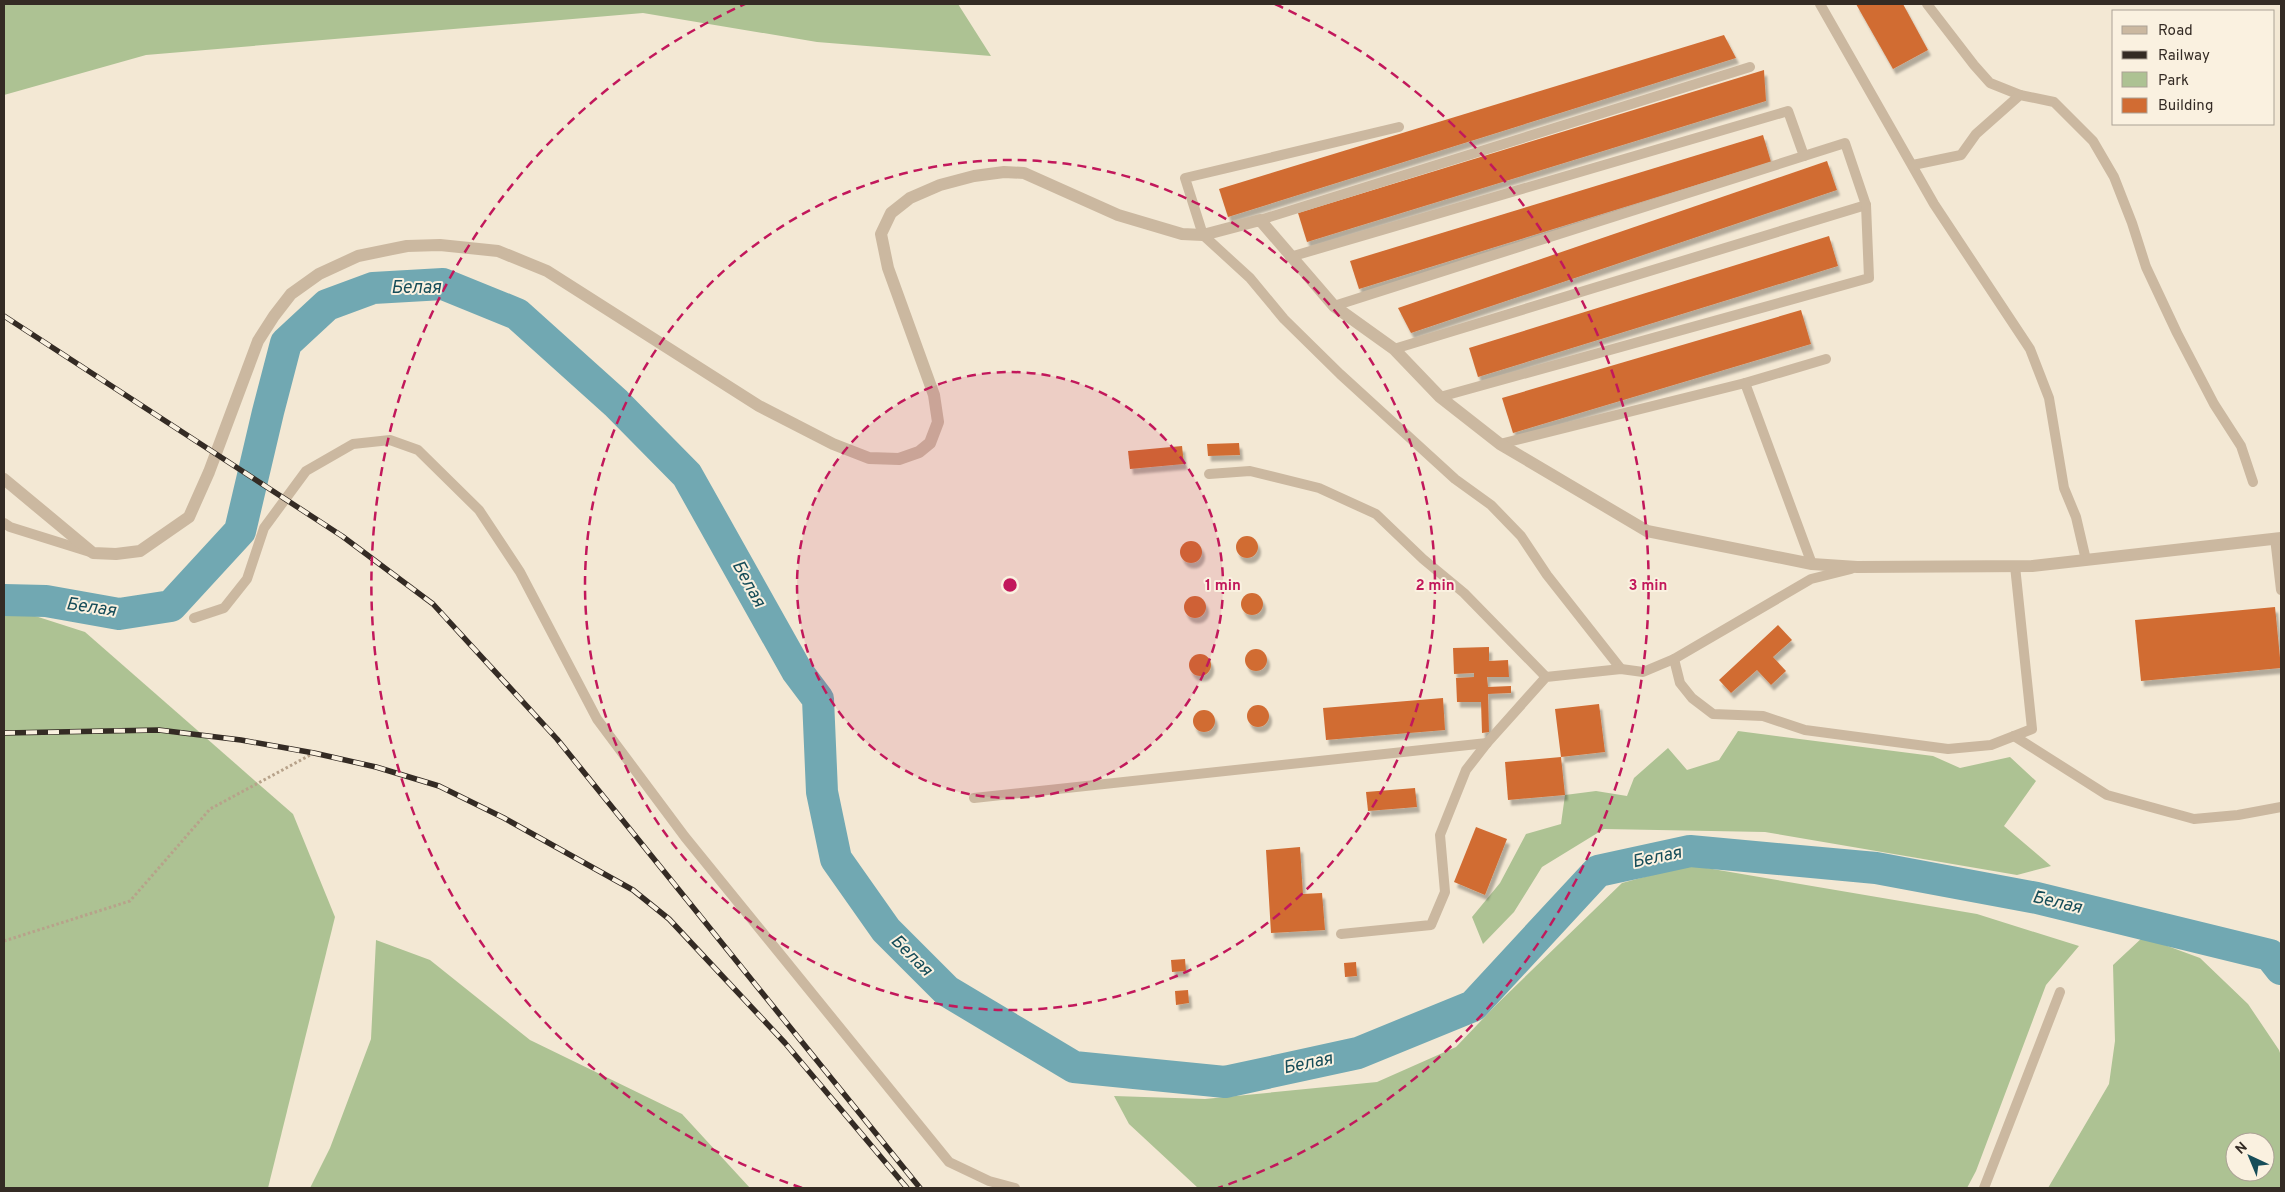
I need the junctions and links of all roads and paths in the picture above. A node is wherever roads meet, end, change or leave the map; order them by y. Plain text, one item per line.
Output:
1 (1820, 4) edge
2 (1927, 4) edge
3 (1750, 66) dead end
4 (2020, 95) junction
5 (1399, 127) dead end
6 (1804, 156) junction
7 (1913, 166) junction
8 (1866, 204) junction
9 (1260, 220) junction
10 (1203, 235) junction
11 (1290, 257) junction
12 (1334, 306) junction
13 (1394, 350) junction
14 (1826, 360) dead end
15 (1745, 383) junction
16 (1440, 396) junction
17 (1500, 444) junction
18 (1208, 474) dead end
19 (4, 479) edge
20 (2253, 482) dead end
21 (4, 523) edge
22 (2278, 538) edge
23 (93, 553) junction
24 (2086, 560) junction
25 (1812, 564) junction
26 (2014, 566) junction
27 (1856, 567) junction
28 (2281, 590) edge
29 (194, 618) dead end
30 (1674, 659) junction
31 (1621, 669) junction
32 (1546, 677) junction
33 (2014, 736) junction
34 (1487, 743) junction
35 (314, 753) dead end
36 (974, 798) dead end
37 (2281, 807) edge
38 (1341, 934) dead end
39 (4, 941) edge
40 (2060, 992) dead end
41 (1015, 1188) edge
42 (1984, 1188) edge

1 - 7 lane
2 - 4 lane
3 - 9 lane
4 - 7 lane
4 - 20 lane
5 - 10 lane
6 - 8 lane
6 - 11 lane
6 - 12 lane
7 - 24 lane
8 - 13 lane
8 - 16 lane
9 - 10 street
9 - 11 street
10 - 23 street
10 - 31 lane
11 - 12 street
12 - 13 street
13 - 16 street
14 - 15 lane
15 - 17 lane
15 - 25 lane
16 - 17 street
17 - 25 street
18 - 32 lane
19 - 23 street
21 - 23 lane
22 - 24 street
22 - 28 lane
24 - 26 street
25 - 27 street
26 - 27 street
26 - 33 lane
27 - 30 lane
29 - 41 lane
30 - 31 lane
30 - 33 lane
31 - 32 lane
32 - 34 lane
33 - 37 lane
34 - 36 lane
34 - 38 lane
35 - 39 path
40 - 42 lane

